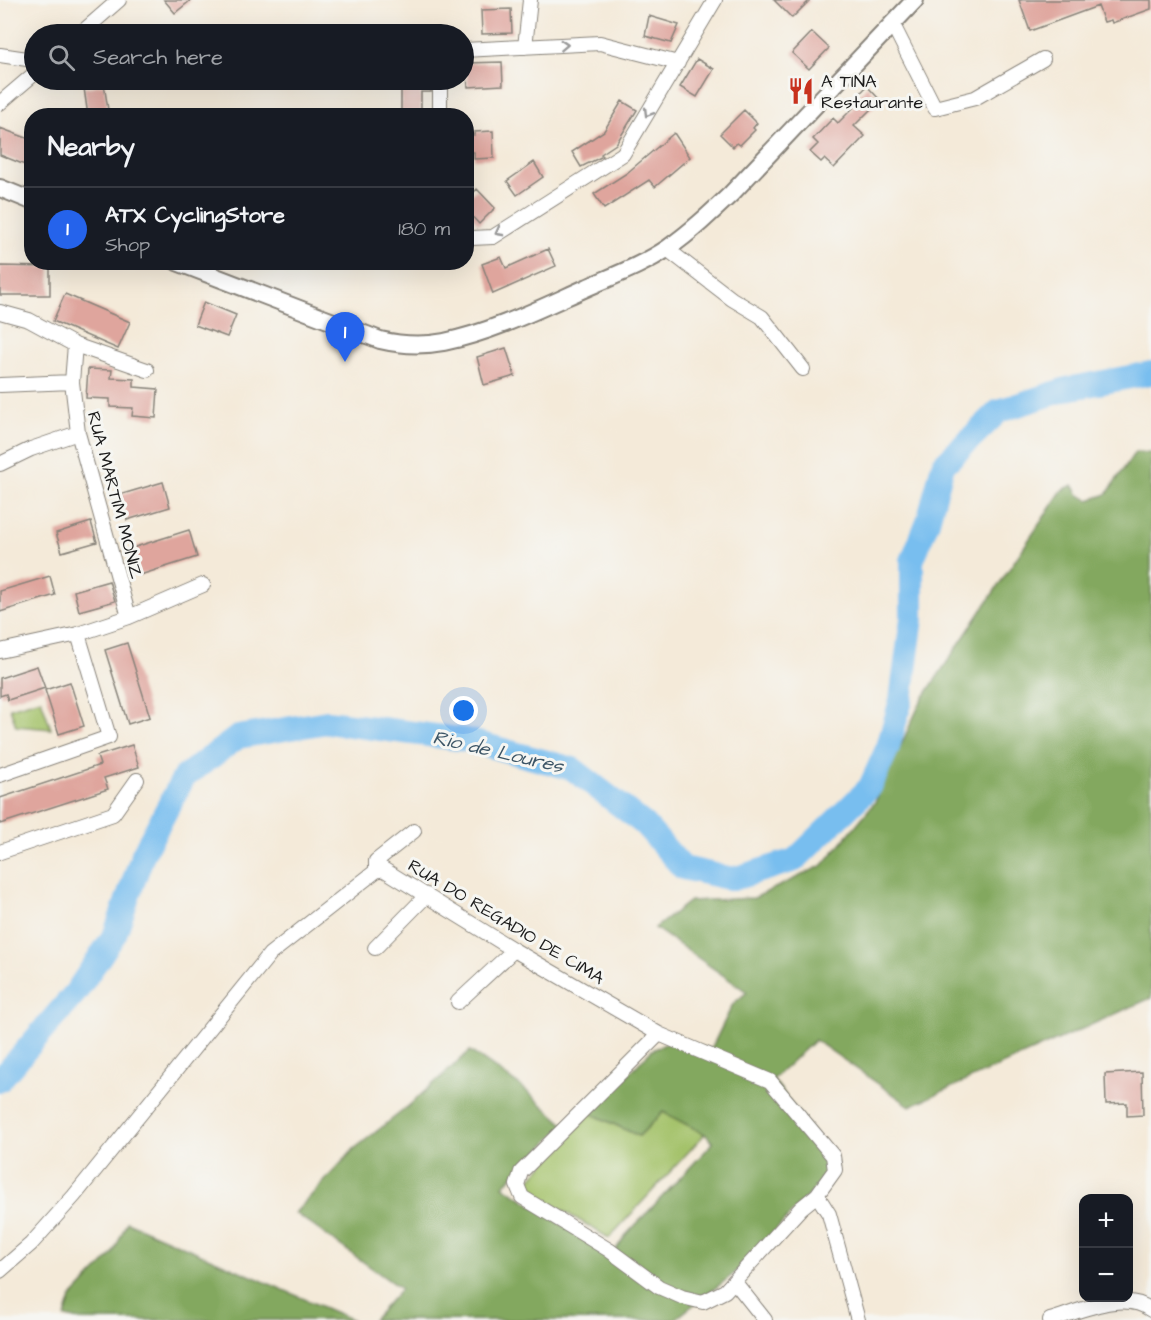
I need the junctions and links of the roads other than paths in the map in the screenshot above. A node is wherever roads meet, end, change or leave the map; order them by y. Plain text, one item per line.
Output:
1 (530, 0) edge
2 (715, 0) edge
3 (113, 2) edge
4 (903, 8) edge
5 (90, 24) edge
6 (525, 46) junction
7 (474, 49) edge
8 (0, 55) edge
9 (24, 59) edge
10 (1043, 59) dead end
11 (678, 63) junction
12 (24, 83) edge
13 (440, 90) edge
14 (0, 103) edge
15 (440, 108) edge
16 (0, 189) edge
17 (24, 198) edge
18 (474, 238) edge
19 (667, 249) junction
20 (197, 270) edge
21 (0, 312) edge
22 (75, 345) junction
23 (803, 369) dead end
24 (147, 370) dead end
25 (72, 382) junction
26 (0, 385) edge
27 (78, 433) junction
28 (0, 464) edge
29 (203, 585) dead end
30 (129, 617) junction
31 (78, 634) junction
32 (0, 651) edge
33 (0, 775) edge
34 (137, 780) dead end
35 (414, 831) dead end
36 (0, 852) edge
37 (376, 871) junction
38 (428, 895) junction
39 (375, 948) dead end
40 (514, 950) junction
41 (458, 1002) dead end
42 (659, 1034) junction
43 (817, 1195) junction
44 (0, 1271) edge
45 (734, 1281) junction
46 (1151, 1310) edge
47 (765, 1320) edge
48 (858, 1320) edge
49 (1050, 1320) edge

1 - 6 street
2 - 11 street
3 - 5 street
4 - 10 street
4 - 19 main road
6 - 7 street
6 -> 11 street
8 - 9 street
11 -> 18 street
12 - 14 street
13 - 15 street
16 - 17 main road
19 - 20 main road
19 - 23 street
21 - 22 street
22 - 24 street
22 - 25 street, RUA MARTIM MONIZ
25 - 26 street
25 - 27 street, RUA MARTIM MONIZ
27 - 28 street
27 - 30 street, RUA MARTIM MONIZ
29 - 30 street
30 - 31 street
31 - 32 street
31 - 33 street
34 - 36 street
35 - 37 street
37 - 38 street, RUA DO REGADIO DE CIMA
37 - 44 street
38 - 39 street
38 - 40 street, RUA DO REGADIO DE CIMA
40 - 41 street
40 - 42 street, RUA DO REGADIO DE CIMA
42 - 43 street, RUA DO REGADIO DE CIMA
42 - 45 street, RUA DO REGADIO DE CIMA
43 - 45 street, RUA DO REGADIO DE CIMA
43 - 48 street
45 - 47 street
46 - 49 street

